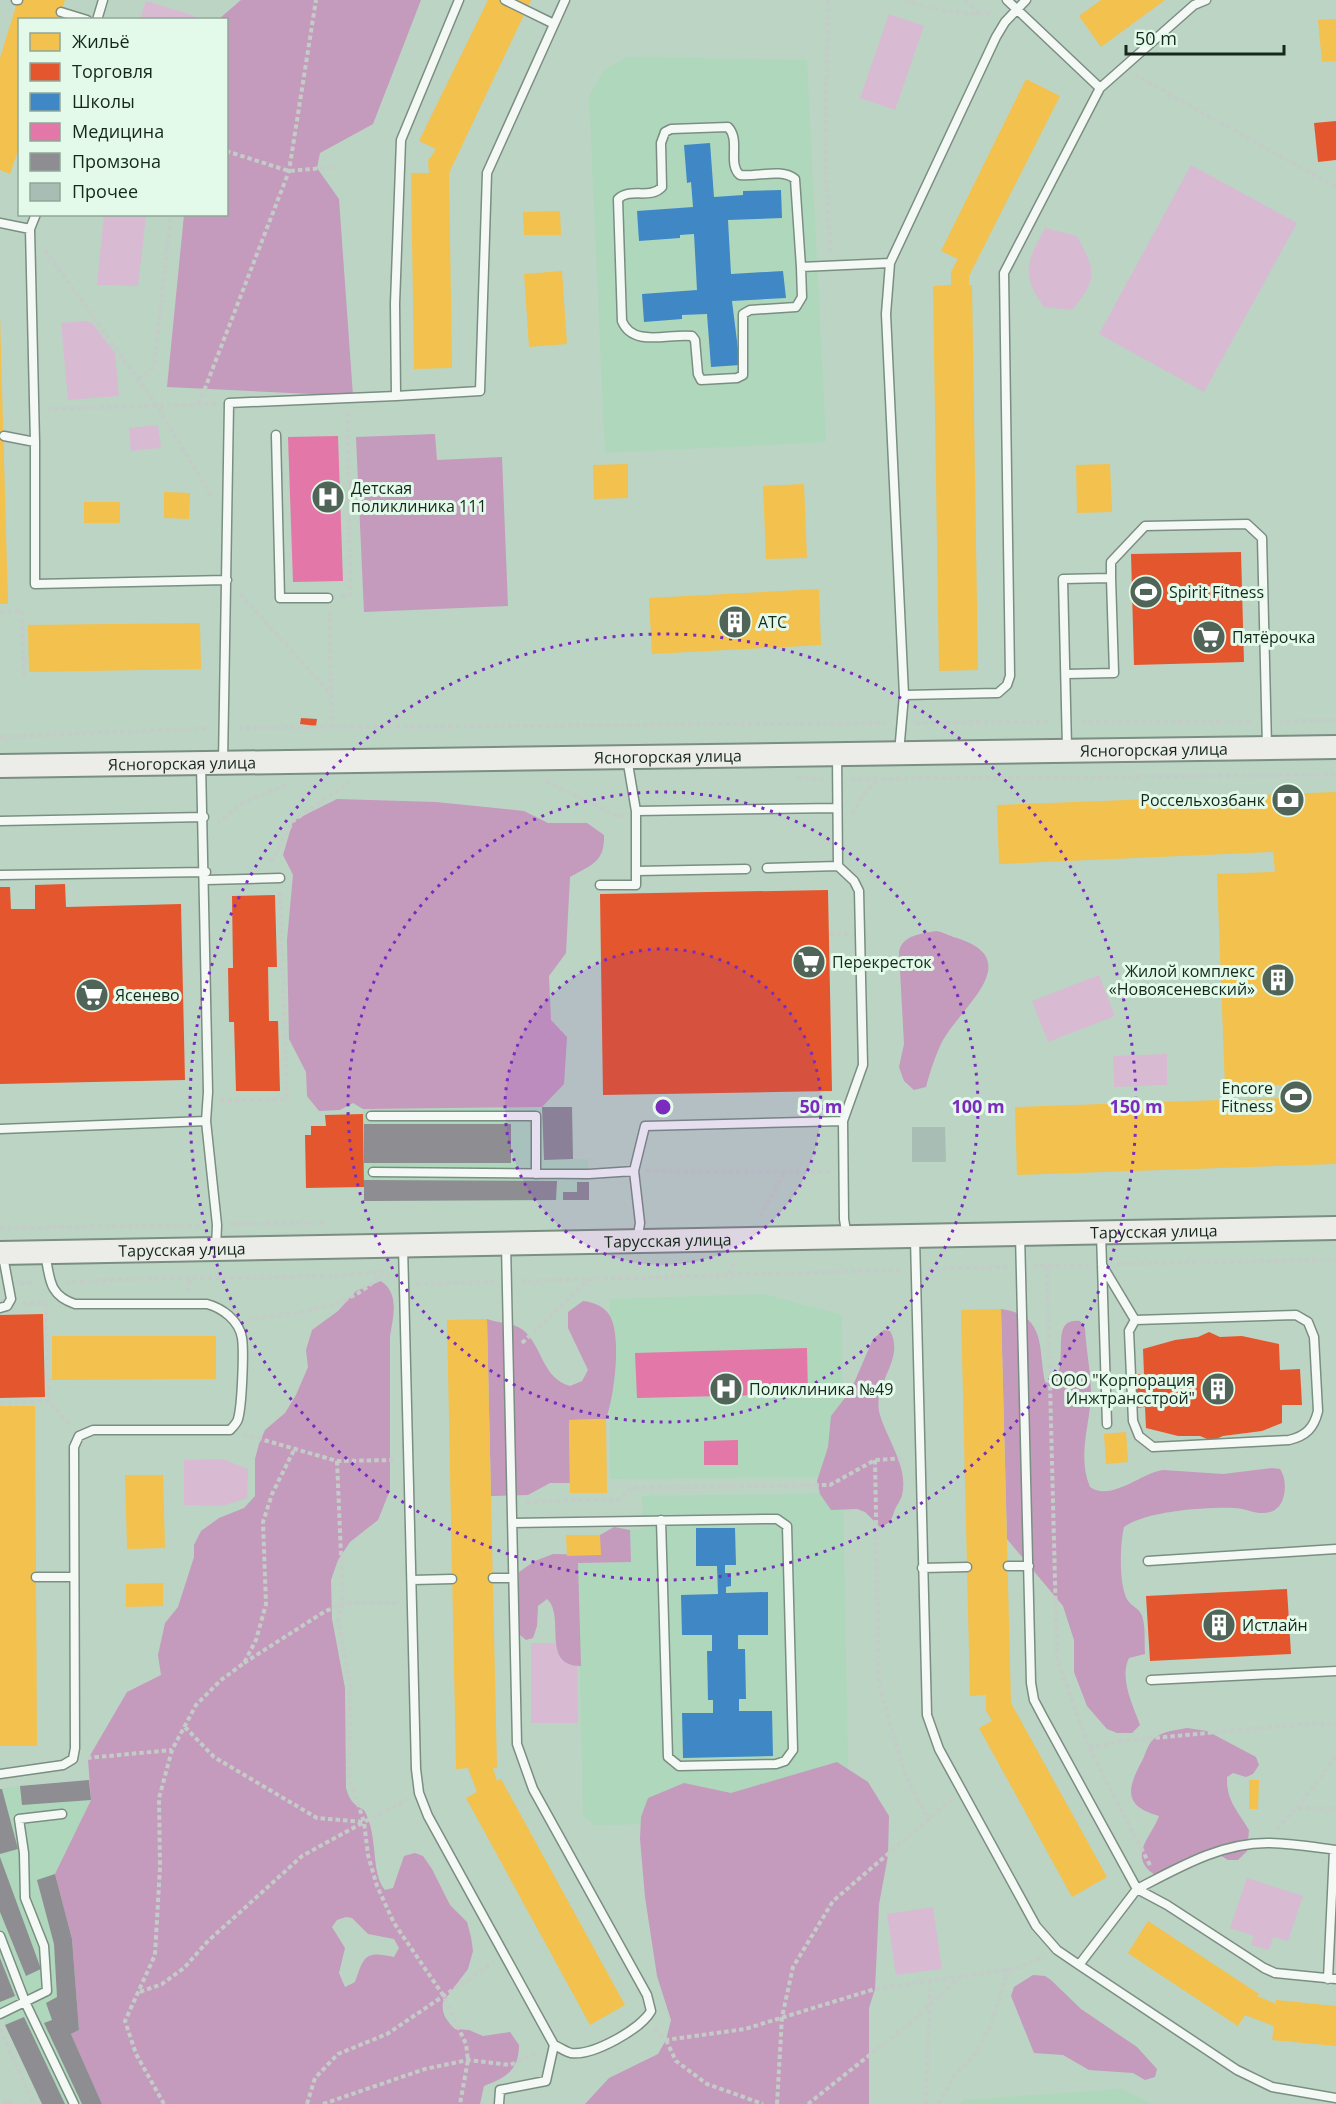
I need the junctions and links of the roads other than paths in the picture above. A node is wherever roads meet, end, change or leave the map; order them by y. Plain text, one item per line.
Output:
1 (103, 0) edge
2 (459, 0) edge
3 (505, 0) edge
4 (565, 0) edge
5 (1007, 0) edge
6 (1026, 0) edge
7 (1206, 0) edge
8 (1016, 10) junction
9 (62, 12) dead end
10 (81, 18) edge
11 (98, 18) edge
12 (554, 24) junction
13 (1100, 88) junction
14 (35, 216) edge
15 (0, 223) edge
16 (30, 229) junction
17 (890, 263) junction
18 (801, 267) junction
19 (396, 396) junction
20 (276, 435) dead end
21 (4, 436) dead end
22 (35, 442) junction
23 (1111, 578) junction
24 (227, 580) junction
25 (328, 598) road end
26 (1066, 674) junction
27 (904, 695) junction
28 (1336, 747) edge
29 (1267, 748) junction
30 (1067, 751) junction
31 (899, 753) junction
32 (837, 754) junction
33 (627, 757) junction
34 (212, 763) junction
35 (0, 766) edge
36 (837, 808) junction
37 (636, 812) junction
38 (204, 817) junction
39 (0, 821) edge
40 (838, 866) junction
41 (766, 868) dead end
42 (746, 869) dead end
43 (636, 871) junction
44 (0, 875) edge
45 (206, 876) junction
46 (280, 878) road end
47 (600, 885) dead end
48 (371, 1116) dead end
49 (206, 1121) junction
50 (843, 1121) junction
51 (0, 1129) edge
52 (633, 1171) junction
53 (373, 1172) dead end
54 (536, 1174) junction
55 (1336, 1228) edge
56 (1101, 1232) junction
57 (1020, 1234) junction
58 (915, 1236) junction
59 (847, 1237) junction
60 (637, 1241) junction
61 (506, 1244) junction
62 (403, 1245) junction
63 (216, 1249) junction
64 (45, 1252) junction
65 (1, 1253) edge
66 (1102, 1265) junction
67 (4, 1307) edge
68 (1135, 1320) junction
69 (1107, 1424) dead end
70 (661, 1520) junction
71 (512, 1522) junction
72 (1336, 1550) edge
73 (1148, 1561) dead end
74 (1008, 1566) dead end
75 (1029, 1566) junction
76 (967, 1567) dead end
77 (922, 1568) junction
78 (36, 1577) dead end
79 (74, 1577) junction
80 (493, 1578) dead end
81 (513, 1578) junction
82 (452, 1579) dead end
83 (412, 1580) junction
84 (1336, 1671) edge
85 (1151, 1680) dead end
86 (0, 1774) edge
87 (62, 1814) dead end
88 (1335, 1850) edge
89 (1137, 1888) junction
90 (0, 1936) edge
91 (1079, 1965) junction
92 (1332, 1979) edge
93 (26, 2004) junction
94 (0, 2014) edge
95 (554, 2045) junction
96 (1336, 2098) edge
97 (74, 2104) edge
98 (499, 2104) edge

1 - 11 lane
2 - 19 lane
3 - 12 lane
4 - 12 lane
5 - 8 lane
6 - 8 lane
7 - 13 lane
8 - 13 lane
8 - 17 lane
9 - 10 lane
12 - 19 lane
13 - 27 lane
14 - 16 lane
15 - 16 lane
16 - 22 lane
17 - 18 lane
17 - 27 lane
18 - 18 lane
19 - 24 lane
20 - 25 lane
21 - 22 lane
22 - 24 lane
23 - 26 lane
23 - 26 lane
23 - 29 lane
24 - 34 lane
26 - 30 lane
27 - 31 lane
28 - 29 main road, Ясногорская улица
29 - 30 main road, Ясногорская улица
30 - 31 main road, Ясногорская улица
31 - 32 main road, Ясногорская улица
32 - 33 main road, Ясногорская улица
32 - 36 lane
33 - 34 main road, Ясногорская улица
33 - 37 lane
34 - 35 main road, Ясногорская улица
34 - 38 lane
36 - 37 lane
36 - 40 lane
37 - 43 lane
38 - 39 lane
38 - 45 lane
40 - 41 lane
40 - 50 lane
42 - 43 lane
43 - 47 lane
44 - 45 lane
45 - 46 lane
45 - 49 lane
48 - 54 lane
49 - 51 lane
49 - 63 lane
50 - 52 lane
50 - 59 lane
52 - 54 lane
52 - 60 lane
53 - 54 lane
55 - 56 main road, Тарусская улица
56 - 57 main road, Тарусская улица
56 - 66 lane
57 - 58 main road, Тарусская улица
57 - 75 lane
58 - 59 main road, Тарусская улица
58 - 77 lane
59 - 60 main road, Тарусская улица
60 - 61 main road, Тарусская улица
61 - 62 main road, Тарусская улица
61 - 71 lane
62 - 63 main road, Тарусская улица
62 - 83 lane
63 - 64 main road, Тарусская улица
64 - 65 main road, Тарусская улица
64 - 79 lane
65 - 67 lane
66 - 68 lane
66 - 69 lane
68 - 68 lane
70 - 70 lane
70 - 71 lane
71 - 81 lane
72 - 73 lane
74 - 75 lane
75 - 89 lane
76 - 77 lane
77 - 91 lane
78 - 79 lane
79 - 86 lane
80 - 81 lane
81 - 95 lane
82 - 83 lane
83 - 95 lane
84 - 85 lane
87 - 93 lane
88 - 89 lane
88 - 92 lane
89 - 91 lane
89 - 92 lane
90 - 93 lane
91 - 96 lane
93 - 94 lane
93 - 97 lane
95 - 98 lane

